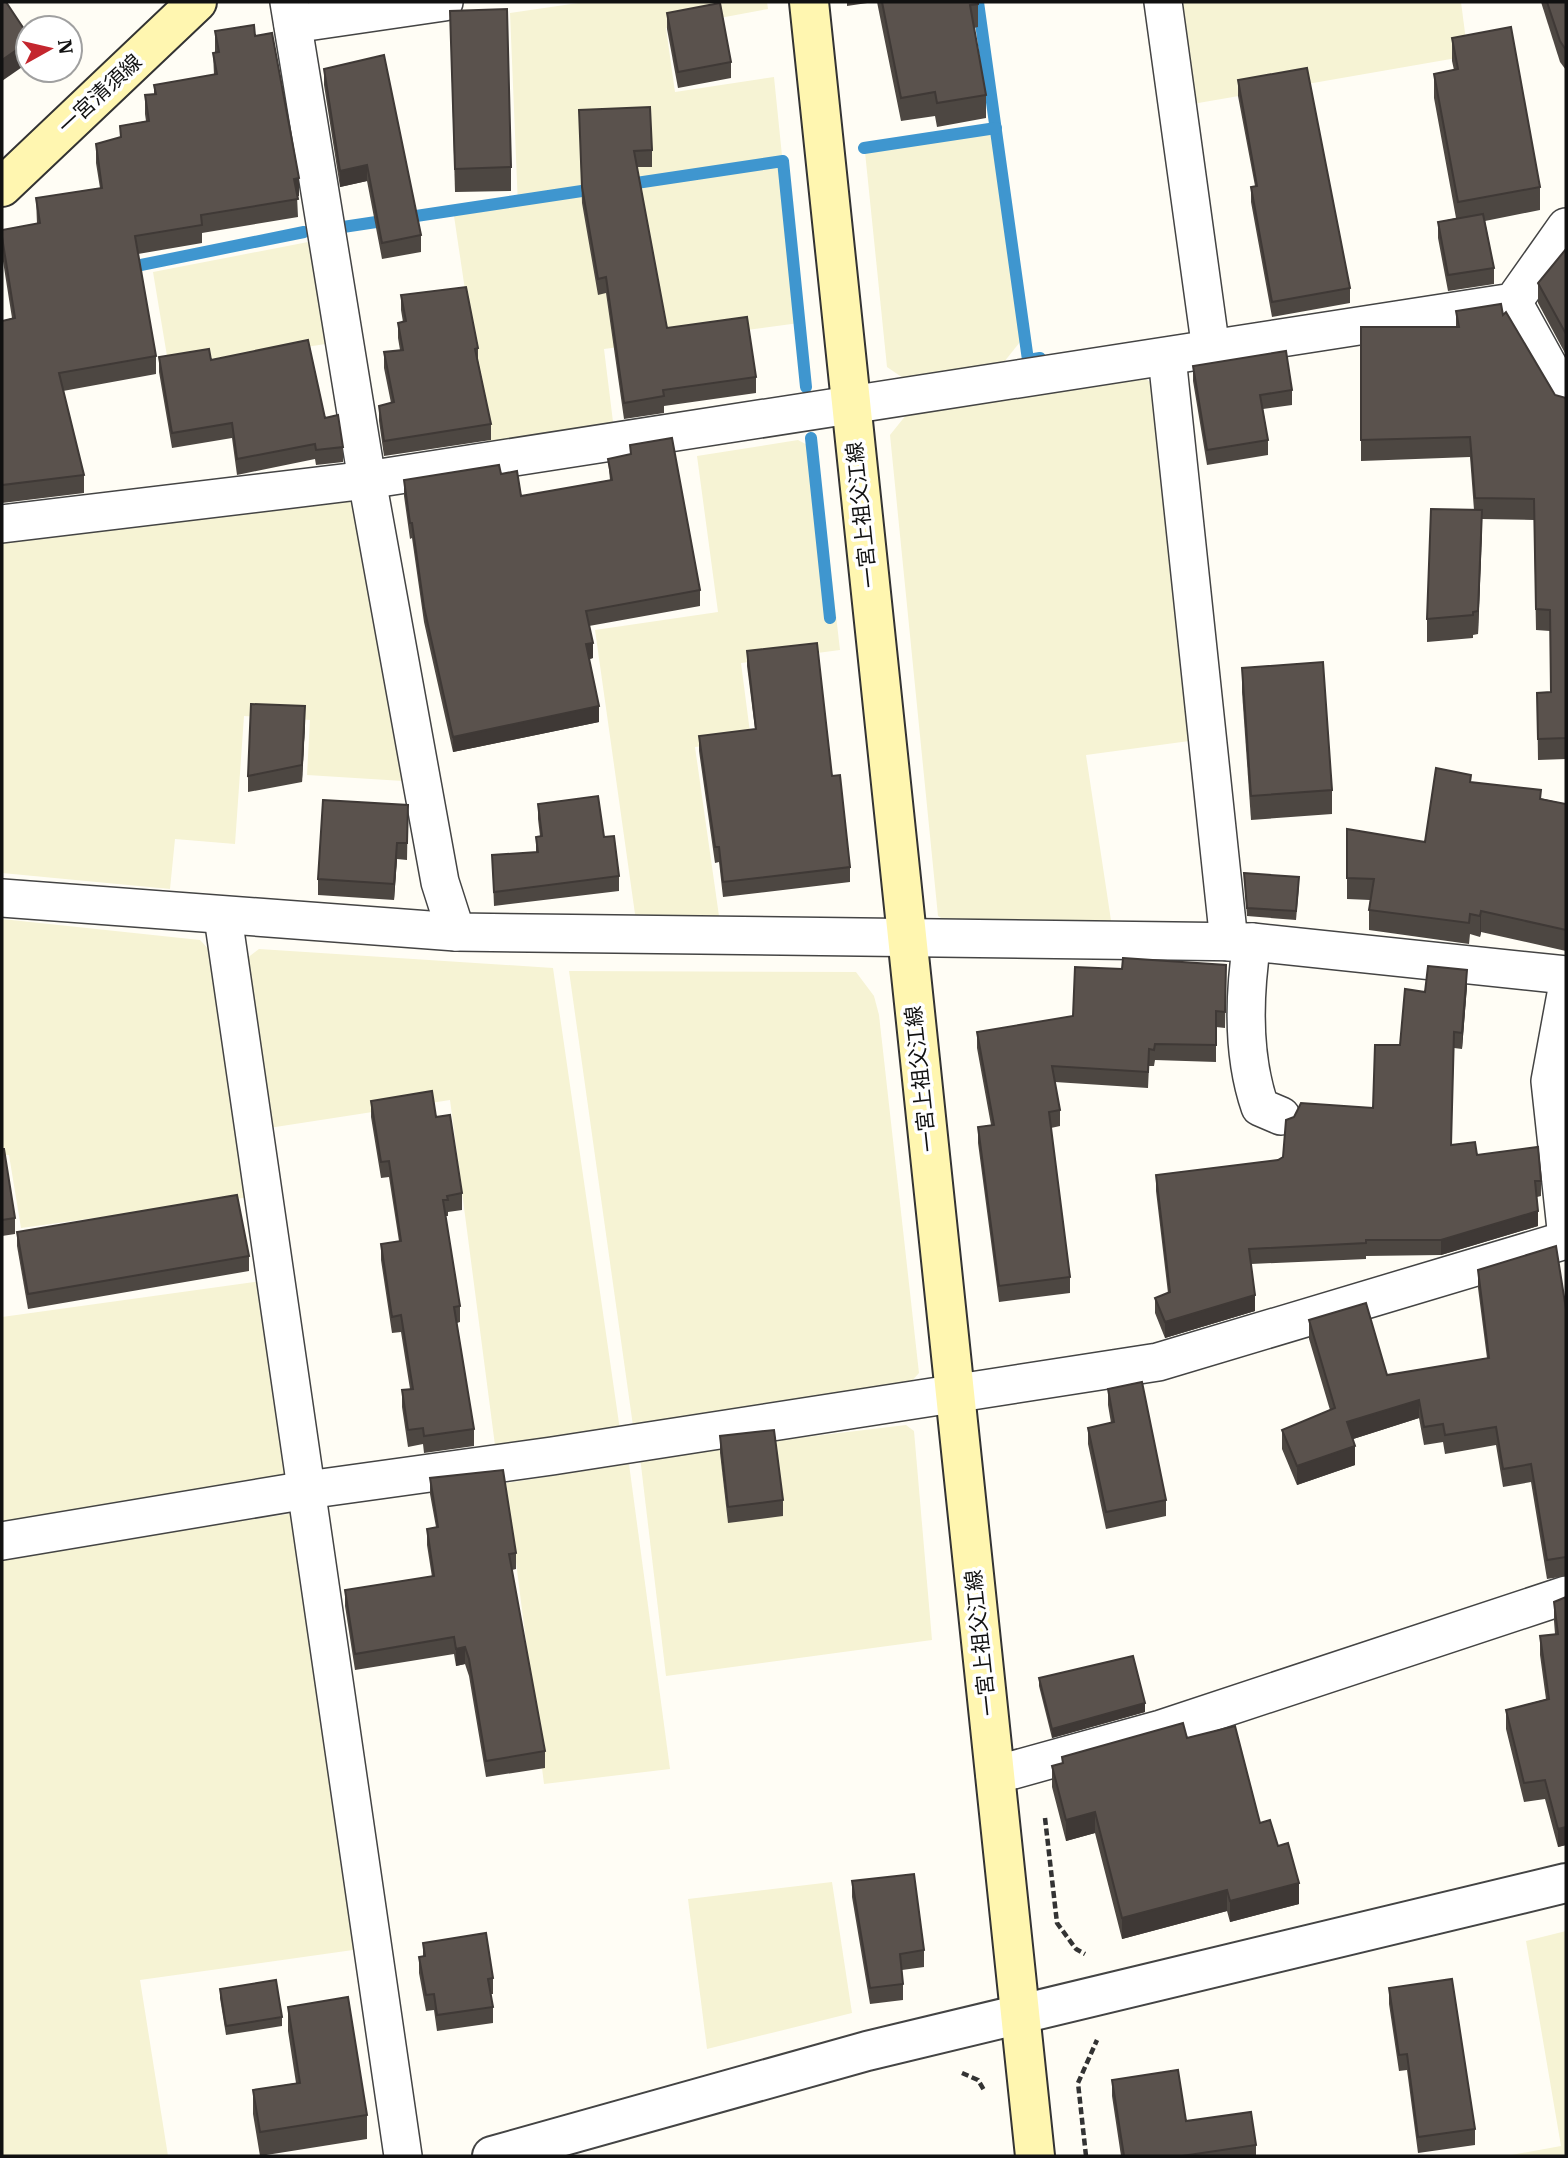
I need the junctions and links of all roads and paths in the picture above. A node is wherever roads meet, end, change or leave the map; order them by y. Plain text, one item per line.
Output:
1 (197, 2) edge
2 (444, 2) edge
3 (809, 2) edge
4 (1163, 2) edge
5 (291, 13) edge
6 (2, 187) edge
7 (1566, 227) edge
8 (1513, 302) junction
9 (1211, 350) junction
10 (1167, 357) junction
11 (1566, 398) edge
12 (850, 404) junction
13 (367, 480) junction
14 (2, 524) edge
15 (2, 898) edge
16 (223, 917) junction
17 (456, 932) junction
18 (906, 939) junction
19 (1241, 942) junction
20 (1566, 975) edge
21 (1566, 994) edge
22 (1281, 1116) dead end
23 (1566, 1229) edge
24 (1566, 1240) edge
25 (955, 1393) junction
26 (307, 1490) junction
27 (2, 1541) edge
28 (1566, 1595) edge
29 (995, 1775) junction
30 (1566, 1883) edge
31 (1108, 1994) junction
32 (1020, 2015) junction
33 (937, 2034) junction
34 (989, 2098) dead end
35 (403, 2156) edge
36 (492, 2156) edge
37 (1035, 2156) edge
38 (1086, 2156) edge

1 - 6 main road, 一宮清須線
2 - 5 street
3 - 12 main road, 一宮上祖父江線
4 - 9 street
5 - 13 street
7 - 8 street
8 - 9 street
8 - 11 street
9 - 10 street
10 - 12 street
10 - 19 street
12 - 13 street
12 - 18 main road, 一宮上祖父江線
13 - 14 street
13 - 17 street
15 - 16 street
16 - 17 street
16 - 26 street
17 - 18 street
18 - 19 street
18 - 25 main road, 一宮上祖父江線
19 - 20 street
19 - 22 street
21 - 23 street
24 - 25 street
25 - 26 street
25 - 29 main road, 一宮上祖父江線
26 - 27 street
26 - 35 street
28 - 29 street
29 - 32 main road, 一宮上祖父江線
30 - 31 street
31 - 32 street
31 - 38 path
32 - 33 street
32 - 37 main road, 一宮上祖父江線
33 - 34 path
33 - 36 street

